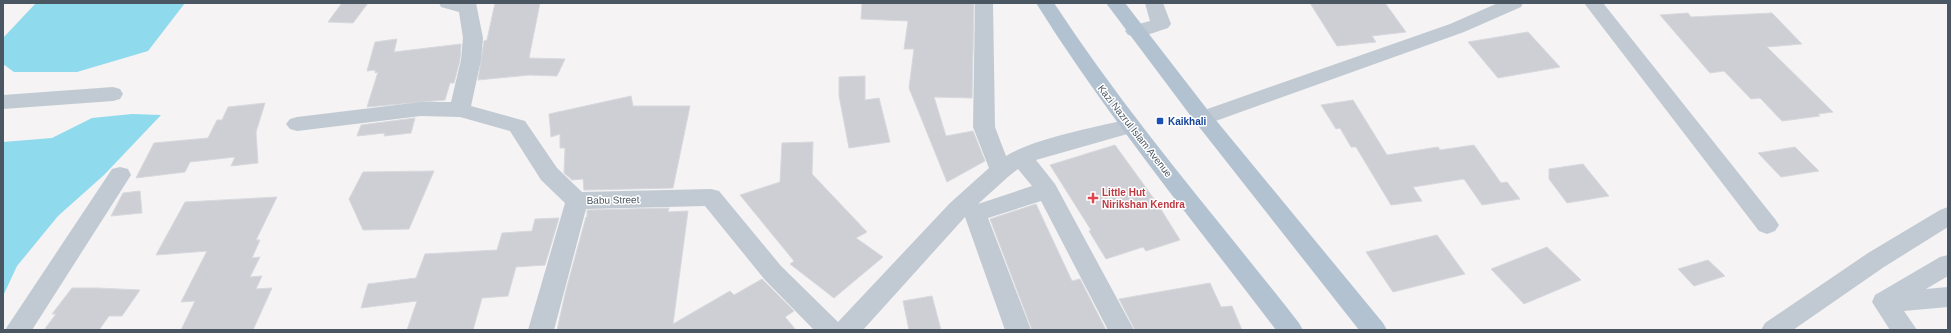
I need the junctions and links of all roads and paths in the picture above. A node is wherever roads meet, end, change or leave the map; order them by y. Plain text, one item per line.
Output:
1 (984, 3) edge
2 (1045, 3) edge
3 (1116, 3) edge
4 (1154, 3) edge
5 (1514, 3) edge
6 (1593, 3) edge
7 (461, 5) edge
8 (1135, 31) junction
9 (113, 94) dead end
10 (3, 102) edge
11 (460, 110) junction
12 (1203, 118) junction
13 (298, 124) dead end
14 (1130, 126) junction
15 (1021, 157) junction
16 (1001, 170) junction
17 (120, 175) dead end
18 (1047, 190) junction
19 (577, 201) junction
20 (1948, 216) edge
21 (1767, 225) dead end
22 (1948, 264) edge
23 (1948, 297) edge
24 (1884, 302) junction
25 (18, 330) edge
26 (541, 330) edge
27 (830, 330) edge
28 (847, 330) edge
29 (1018, 330) edge
30 (1121, 330) edge
31 (1290, 330) edge
32 (1374, 330) edge
33 (1774, 330) edge
34 (1904, 330) edge

1 - 16 street
2 - 14 main road, Kazi Nazrul Islam Avenue
3 - 8 main road
4 - 8 street
5 - 12 street
6 - 21 street
7 - 11 street
8 - 12 main road
9 - 10 street
11 - 13 street, Babu Street
11 - 19 street, Babu Street
12 - 32 main road
14 - 15 street
14 - 31 main road, Kazi Nazrul Islam Avenue
15 - 16 street
15 - 18 street
16 - 28 street
17 - 25 street
18 - 29 street
18 - 30 street
19 - 26 street
19 - 27 street, Babu Street
20 - 33 street
22 - 24 street
23 - 24 street
24 - 34 street

